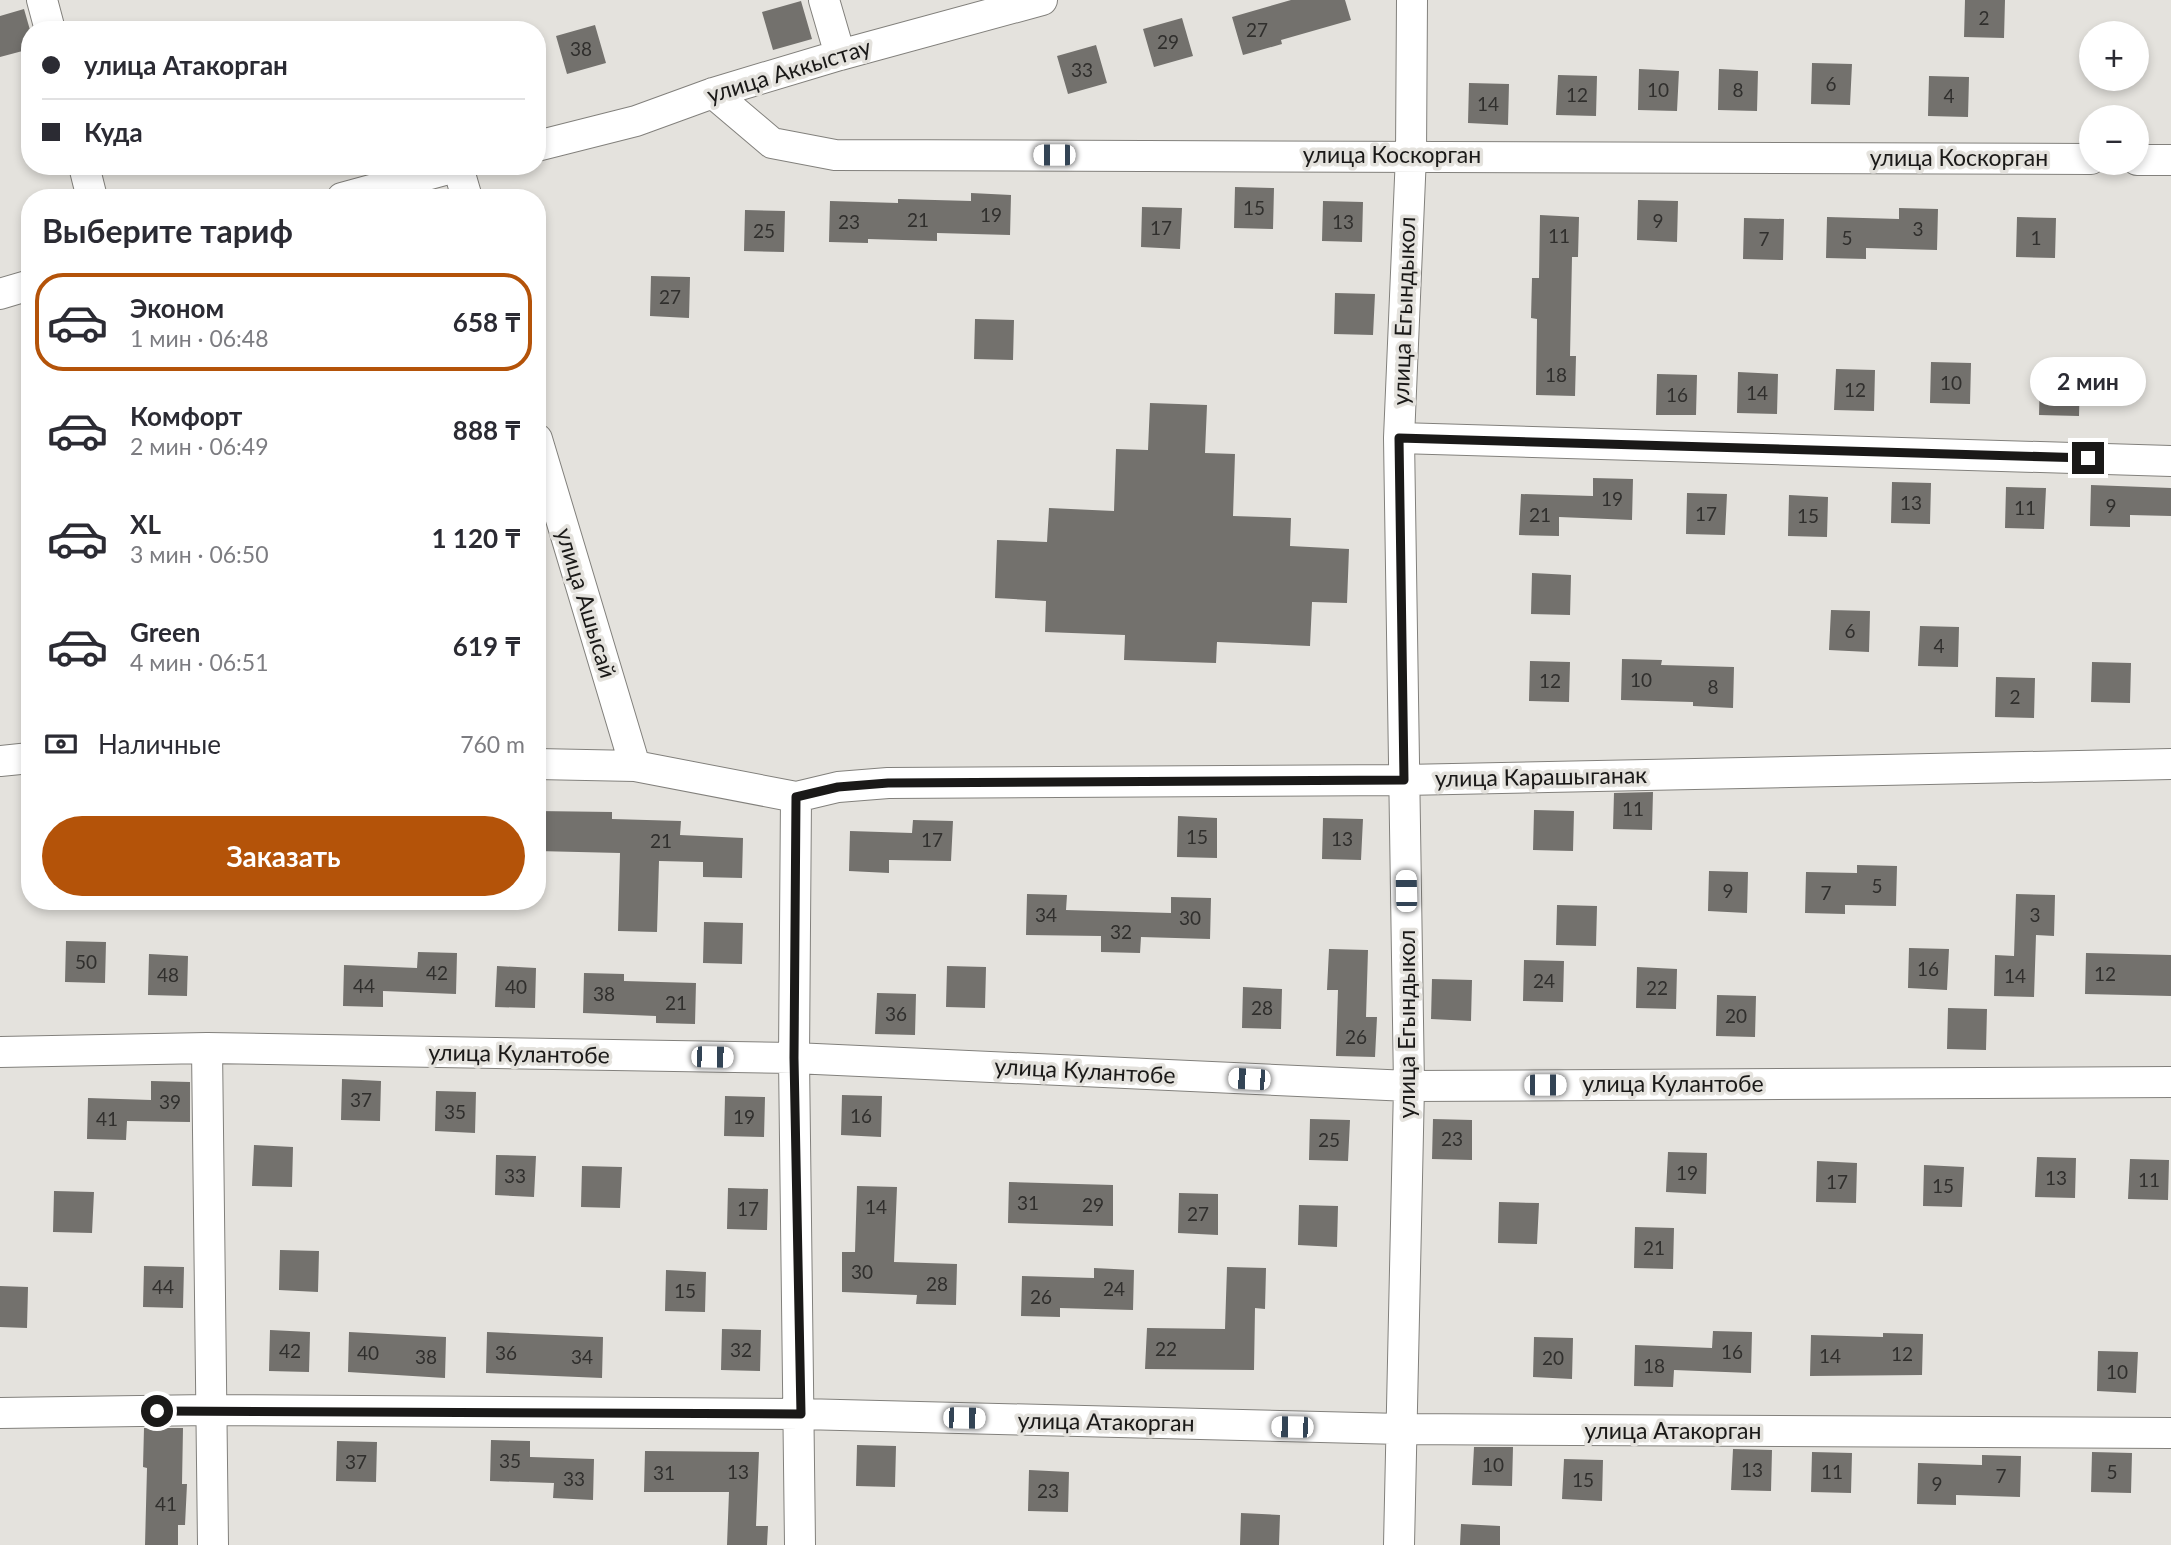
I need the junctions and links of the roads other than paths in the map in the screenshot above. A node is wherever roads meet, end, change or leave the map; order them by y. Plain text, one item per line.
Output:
1 (42, 0) edge
2 (824, 0) edge
3 (1042, 0) edge
4 (1412, 0) edge
5 (48, 21) edge
6 (840, 55) junction
7 (713, 93) junction
8 (546, 144) edge
9 (1410, 155) junction
10 (2079, 159) edge
11 (2149, 160) edge
12 (2171, 160) edge
13 (426, 175) edge
14 (375, 189) edge
15 (21, 288) edge
16 (0, 294) edge
17 (1399, 438) junction
18 (2171, 461) edge
19 (546, 469) edge
20 (21, 759) edge
21 (0, 761) edge
22 (546, 764) edge
23 (2171, 764) edge
24 (635, 766) junction
25 (1404, 780) junction
26 (796, 797) junction
27 (207, 1048) junction
28 (0, 1052) edge
29 (794, 1058) junction
30 (2171, 1082) edge
31 (1409, 1086) junction
32 (209, 1410) junction
33 (0, 1413) edge
34 (801, 1414) junction
35 (1401, 1429) junction
36 (2171, 1433) edge
37 (213, 1545) edge
38 (800, 1545) edge
39 (1399, 1545) edge

1 - 5 street
2 - 6 street
3 - 6 street, улица Аккыстау
4 - 9 street, улица Егындыкол
6 - 7 street, улица Аккыстау
7 - 8 street, улица Аккыстау
7 - 9 street, улица Коскорган
9 - 10 street, улица Коскорган
9 - 17 street, улица Егындыкол
11 - 12 street
13 - 14 street
15 - 16 street
17 - 18 street
17 - 25 street, улица Егындыкол
19 - 24 street, улица Ашысай
20 - 21 street
22 - 24 street, улица Карашыганак
23 - 25 street, улица Карашыганак
24 - 26 street, улица Карашыганак
25 - 26 street, улица Карашыганак
25 - 31 street, улица Егындыкол
26 - 29 street
27 - 28 street, улица Кулантобе
27 - 29 street, улица Кулантобе
27 - 32 street
29 - 31 street, улица Кулантобе
29 - 34 street
30 - 31 street, улица Кулантобе
31 - 35 street, улица Егындыкол
32 - 33 street, улица Атакорган
32 - 34 street, улица Атакорган
32 - 37 street
34 - 35 street, улица Атакорган
34 - 38 street
35 - 36 street, улица Атакорган
35 - 39 street, улица Егындыкол

